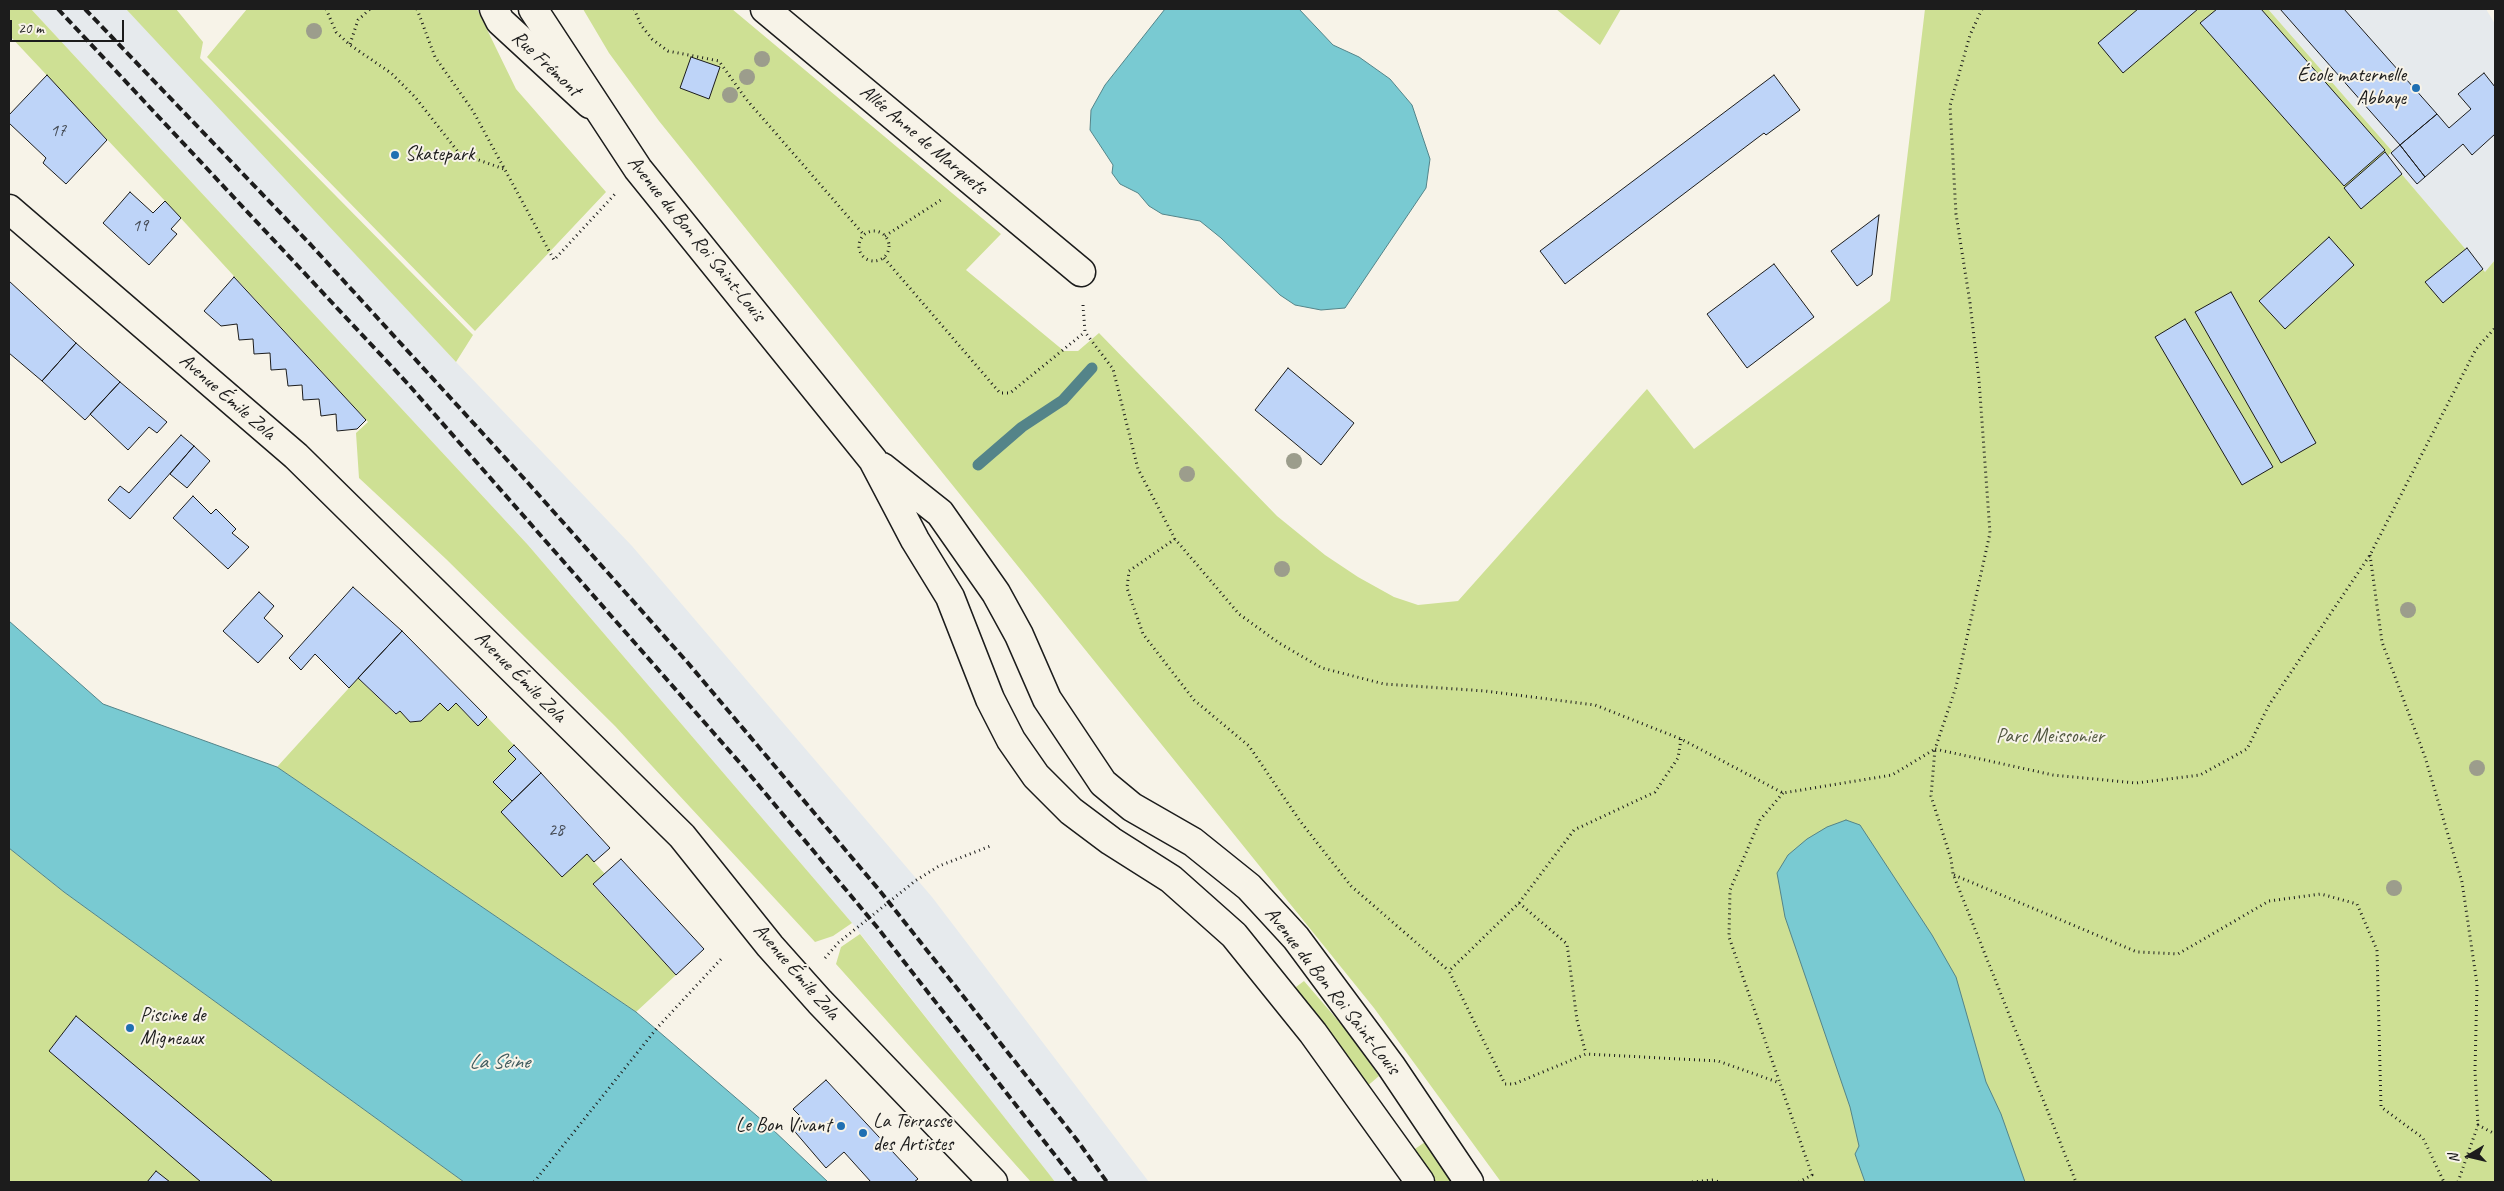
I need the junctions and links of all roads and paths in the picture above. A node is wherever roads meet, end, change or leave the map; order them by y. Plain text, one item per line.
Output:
1 (326, 9) edge
2 (370, 9) edge
3 (417, 9) edge
4 (494, 9) edge
5 (533, 9) edge
6 (634, 9) edge
7 (764, 9) edge
8 (1982, 9) edge
9 (350, 45) junction
10 (602, 116) junction
11 (504, 169) junction
12 (638, 169) junction
13 (947, 196) dead end
14 (9, 209) edge
15 (864, 235) junction
16 (885, 236) junction
17 (884, 258) junction
18 (1081, 272) joint
19 (2495, 328) edge
20 (1084, 332) junction
21 (873, 460) junction
22 (1175, 538) junction
23 (2370, 555) junction
24 (1681, 739) junction
25 (1935, 749) junction
26 (1783, 793) junction
27 (993, 845) dead end
28 (1953, 874) junction
29 (1519, 903) junction
30 (723, 957) dead end
31 (1449, 971) junction
32 (802, 981) junction
33 (1586, 1054) junction
34 (1780, 1082) junction
35 (2478, 1125) junction
36 (2495, 1134) edge
37 (1812, 1175) junction
38 (534, 1182) edge
39 (993, 1182) edge
40 (1420, 1182) edge
41 (1469, 1182) edge
42 (1692, 1182) edge
43 (1719, 1182) edge
44 (1799, 1182) edge
45 (1814, 1182) edge
46 (2076, 1182) edge
47 (2444, 1182) edge
48 (2458, 1182) edge

1 - 9 path
2 - 9 path
3 - 11 path
4 - 10 main road, Rue Frémont
5 - 10 main road, Avenue du Bon Roi Saint-Louis
6 - 15 path
7 - 18 main road, Allée Anne de Marquets
8 - 25 path
9 - 11 path
10 - 12 main road, Avenue du Bon Roi Saint-Louis
11 - 12 path
12 - 21 main road, Avenue du Bon Roi Saint-Louis
13 - 16 path
14 - 32 main road, Avenue Émile Zola
15 - 16 path
15 - 17 path
16 - 17 path
17 - 20 path
18 - 20 path
19 - 23 path
20 - 22 path
21 - 40 main road, Avenue du Bon Roi Saint-Louis
21 - 41 main road, Avenue du Bon Roi Saint-Louis
22 - 24 path
22 - 31 path
23 - 25 path
23 - 35 path
24 - 26 path
24 - 29 path
25 - 26 path
25 - 28 path
26 - 34 path
27 - 32 path
28 - 46 path
28 - 47 path
29 - 31 path
29 - 33 path
30 - 38 path
31 - 33 path
32 - 39 main road, Avenue Émile Zola
33 - 34 path
34 - 37 path
35 - 36 path
35 - 48 path
37 - 44 path
37 - 45 path
42 - 43 path

